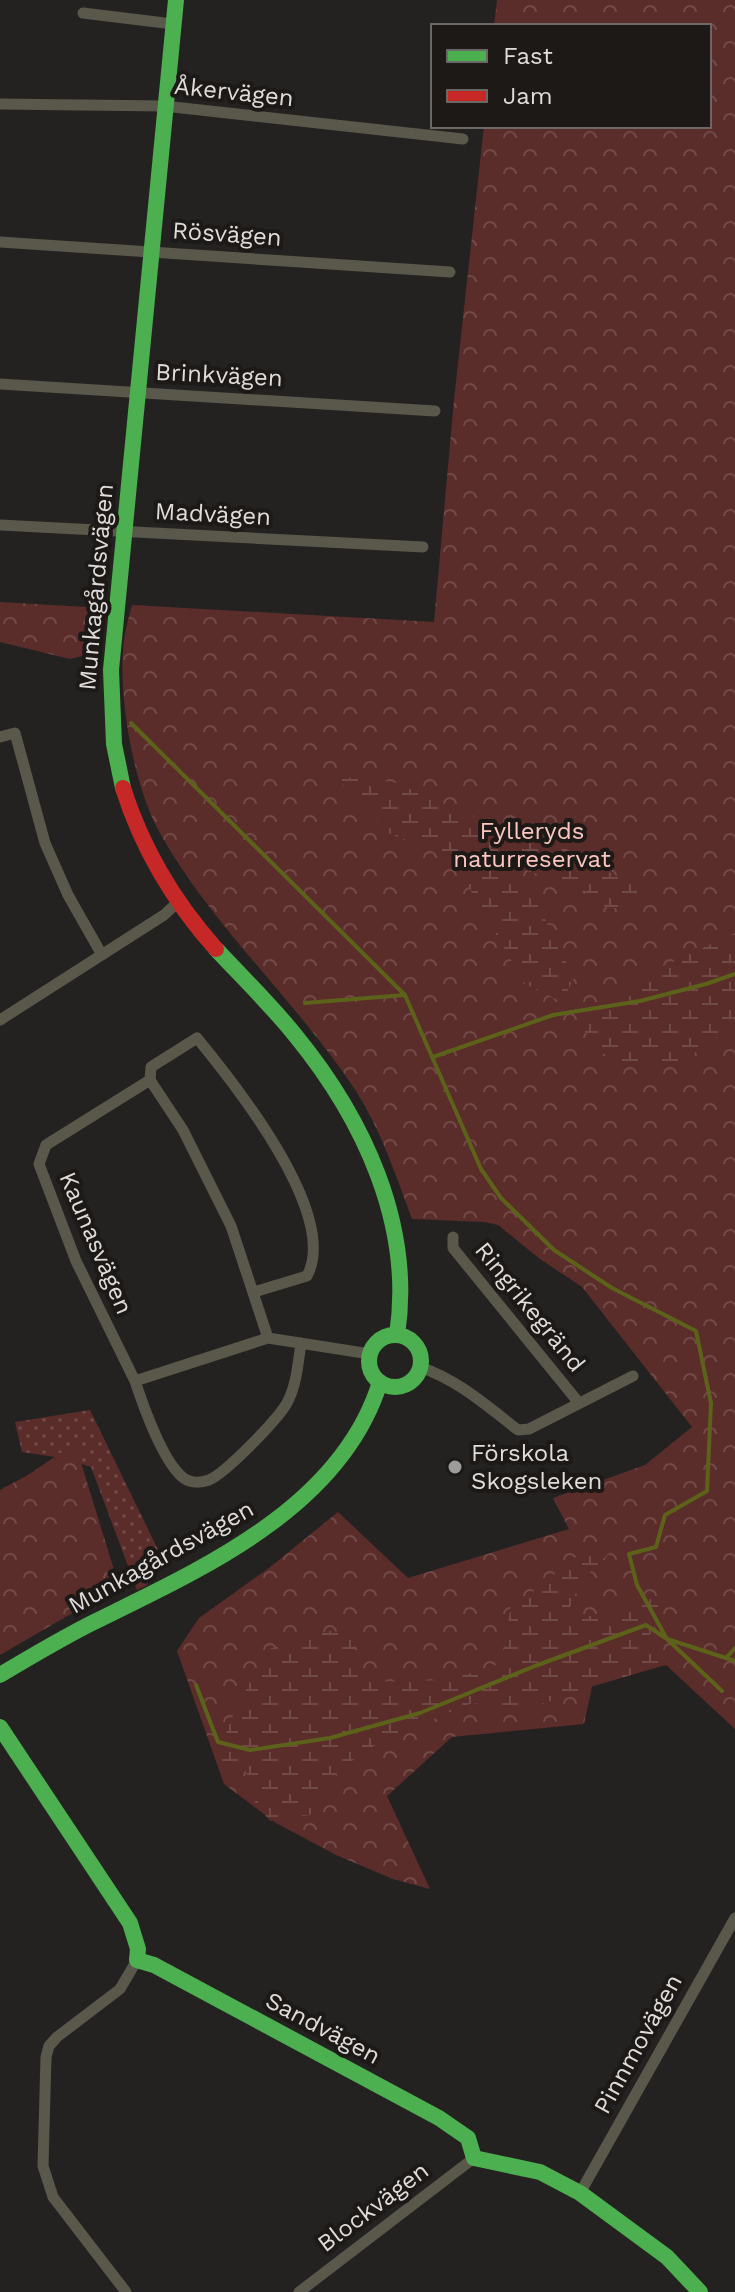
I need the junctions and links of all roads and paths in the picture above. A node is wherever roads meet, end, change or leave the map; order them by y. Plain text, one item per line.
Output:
1 (176, 0) edge
2 (83, 13) dead end
3 (173, 24) junction
4 (0, 104) edge
5 (164, 106) junction
6 (463, 139) dead end
7 (0, 242) edge
8 (150, 251) junction
9 (450, 272) dead end
10 (0, 384) edge
11 (136, 392) junction
12 (435, 411) dead end
13 (0, 525) edge
14 (125, 532) junction
15 (423, 547) dead end
16 (0, 737) edge
17 (178, 902) junction
18 (102, 955) junction
19 (0, 1020) edge
20 (150, 1080) junction
21 (453, 1237) dead end
22 (254, 1292) junction
23 (397, 1335) junction
24 (268, 1338) junction
25 (301, 1343) junction
26 (370, 1354) junction
27 (420, 1367) junction
28 (633, 1376) dead end
29 (135, 1381) junction
30 (380, 1382) junction
31 (579, 1403) junction
32 (0, 1675) edge
33 (0, 1727) edge
34 (735, 1918) edge
35 (137, 1960) junction
36 (474, 2158) junction
37 (580, 2193) junction
38 (301, 2291) edge
39 (126, 2292) edge
40 (700, 2292) edge

1 - 3 street, Munkagårdsvägen
2 - 3 street
3 - 5 street, Munkagårdsvägen
4 - 5 street, Åkervägen
5 - 6 street, Åkervägen
5 - 8 street, Munkagårdsvägen
7 - 8 street, Rösvägen
8 - 9 street, Rösvägen
8 - 11 street, Munkagårdsvägen
10 - 11 street, Brinkvägen
11 - 12 street, Brinkvägen
11 - 14 street, Munkagårdsvägen
13 - 14 street, Madvägen
14 - 15 street, Madvägen
14 - 17 street, Munkagårdsvägen
16 - 18 street
17 - 18 street
17 - 23 street, Munkagårdsvägen
18 - 19 street
20 - 22 street
20 - 22 street, Kaunasvägen
20 - 29 street, Kaunasvägen
21 - 31 street, Ringrikegränd
22 - 24 street
23 - 26 street
23 - 27 street
24 - 25 street
24 - 29 street
25 - 26 street
25 - 29 street, Kaunasvägen
26 - 30 street
27 - 30 street
27 - 31 street, Ringrikegränd
28 - 31 street, Ringrikegränd
30 - 32 street, Munkagårdsvägen
33 - 35 street
34 - 37 street, Pinnmovägen
35 - 36 street, Sandvägen
35 - 39 street
36 - 37 street
36 - 38 street, Blockvägen
37 - 40 street

